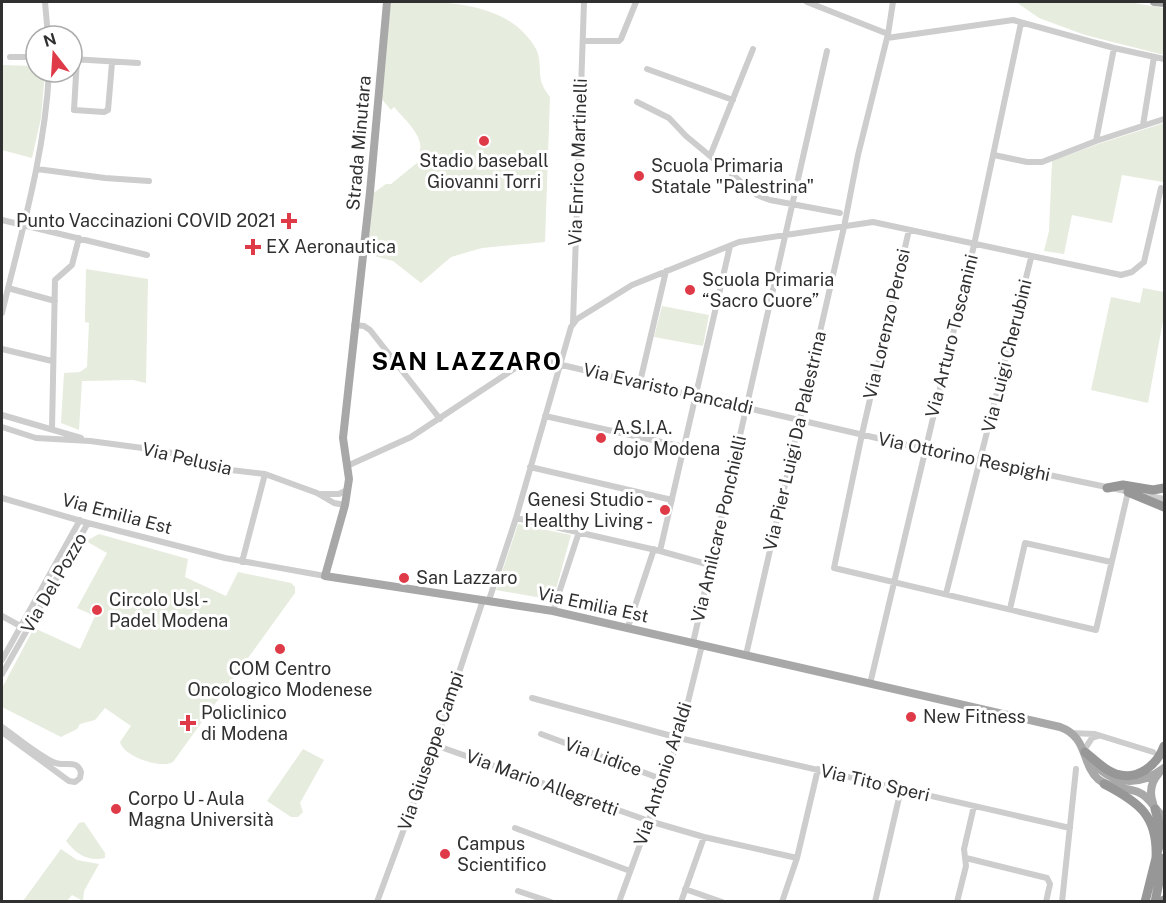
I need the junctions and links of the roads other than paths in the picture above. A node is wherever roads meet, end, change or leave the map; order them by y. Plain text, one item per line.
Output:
1 (45, 2) edge
2 (387, 2) edge
3 (584, 2) edge
4 (636, 2) edge
5 (807, 2) edge
6 (894, 2) edge
7 (1154, 2) edge
8 (1164, 3) edge
9 (1022, 23) junction
10 (47, 24) edge
11 (887, 36) junction
12 (583, 41) junction
13 (1114, 48) junction
14 (753, 49) dead end
15 (827, 51) dead end
16 (10, 57) dead end
17 (24, 57) edge
18 (1154, 57) junction
19 (1164, 59) edge
20 (84, 60) edge
21 (112, 63) junction
22 (138, 63) dead end
23 (647, 69) dead end
24 (48, 84) edge
25 (74, 84) edge
26 (733, 100) junction
27 (637, 102) dead end
28 (1164, 119) edge
29 (1143, 125) junction
30 (1096, 141) junction
31 (994, 155) junction
32 (710, 156) junction
33 (37, 169) junction
34 (149, 181) dead end
35 (1161, 188) dead end
36 (793, 205) junction
37 (840, 213) dead end
38 (2, 220) edge
39 (23, 225) junction
40 (844, 227) junction
41 (909, 230) junction
42 (787, 234) junction
43 (79, 238) junction
44 (974, 245) junction
45 (730, 246) junction
46 (147, 255) dead end
47 (1031, 258) junction
48 (666, 271) junction
49 (8, 288) junction
50 (55, 300) junction
51 (2, 313) edge
52 (573, 323) junction
53 (354, 325) junction
54 (2, 349) edge
55 (52, 361) junction
56 (561, 364) junction
57 (640, 382) junction
58 (696, 396) junction
59 (747, 408) junction
60 (2, 415) edge
61 (545, 416) junction
62 (440, 419) junction
63 (801, 420) junction
64 (2, 428) edge
65 (52, 429) junction
66 (862, 434) junction
67 (50, 438) junction
68 (90, 441) junction
69 (684, 447) junction
70 (924, 448) junction
71 (981, 461) junction
72 (347, 466) junction
73 (530, 467) junction
74 (265, 474) junction
75 (1107, 488) junction
76 (1164, 488) edge
77 (347, 490) junction
78 (1128, 492) junction
79 (317, 494) junction
80 (2, 498) edge
81 (1164, 499) edge
82 (672, 500) junction
83 (345, 505) junction
84 (1164, 507) edge
85 (516, 518) junction
86 (80, 520) junction
87 (88, 523) junction
88 (579, 532) junction
89 (657, 550) junction
90 (242, 562) junction
91 (1111, 562) junction
92 (710, 565) junction
93 (325, 576) junction
94 (48, 578) junction
95 (894, 581) junction
96 (54, 582) junction
97 (946, 594) junction
98 (486, 600) junction
99 (1010, 609) junction
100 (554, 611) junction
101 (2, 616) edge
102 (628, 627) junction
103 (24, 628) junction
104 (698, 644) junction
105 (746, 655) junction
106 (2, 660) edge
107 (2, 674) edge
108 (870, 684) junction
109 (532, 698) dead end
110 (2, 727) edge
111 (2, 732) edge
112 (1070, 733) junction
113 (541, 734) dead end
114 (1100, 735) junction
115 (679, 738) junction
116 (435, 745) junction
117 (1164, 746) edge
118 (1085, 751) junction
119 (1153, 752) dead end
120 (818, 769) junction
121 (1076, 769) dead end
122 (1162, 770) edge
123 (664, 780) junction
124 (1104, 784) junction
125 (901, 789) junction
126 (974, 806) junction
127 (1159, 812) edge
128 (649, 821) junction
129 (515, 828) dead end
130 (1070, 828) junction
131 (704, 837) junction
132 (797, 858) junction
133 (966, 858) junction
134 (1160, 858) edge
135 (630, 871) junction
136 (686, 889) junction
137 (518, 891) dead end
138 (377, 902) edge
139 (551, 902) edge
140 (619, 902) edge
141 (681, 902) edge
142 (722, 902) edge
143 (782, 902) edge
144 (875, 902) edge
145 (957, 902) edge
146 (1046, 902) edge
147 (1062, 902) edge
148 (1145, 902) edge
149 (1155, 902) edge

1 - 10 street
2 - 53 main road, Strada Minutara
3 - 12 street, Via Enrico Martinelli
4 - 12 street
5 - 11 street
6 - 11 street, Via Pier Luigi Da Palestrina
7 - 8 main road
9 - 11 street
9 - 13 street
9 - 31 street, Via Arturo Toscanini
11 - 40 street, Via Pier Luigi Da Palestrina
12 - 52 street, Via Enrico Martinelli
13 - 18 street
13 - 30 street
14 - 26 street
15 - 36 street, Via Amilcare Ponchielli
16 - 17 street
18 - 19 street
18 - 29 street
20 - 21 street
21 - 22 street
21 - 25 street
23 - 26 street
24 - 33 street
26 - 32 street
27 - 32 street
28 - 29 street
29 - 30 street
30 - 31 street
31 - 44 street, Via Arturo Toscanini
32 - 36 street
33 - 34 street
33 - 39 street
35 - 47 street
36 - 37 street
36 - 42 street, Via Amilcare Ponchielli
38 - 39 street
39 - 43 street
39 - 49 street
40 - 41 street
40 - 42 street
40 - 63 street, Via Pier Luigi Da Palestrina
41 - 44 street
41 - 66 street, Via Lorenzo Perosi
42 - 45 street
42 - 59 street, Via Amilcare Ponchielli
43 - 46 street
43 - 50 street
44 - 47 street
44 - 70 street, Via Arturo Toscanini
45 - 48 street
45 - 58 street
47 - 71 street, Via Luigi Cherubini
48 - 52 street
48 - 57 street
49 - 50 street
49 - 51 street
50 - 55 street
52 - 56 street, Via Enrico Martinelli
53 - 62 street
53 - 72 main road, Strada Minutara
54 - 55 street
55 - 65 street
56 - 57 street, Via Evaristo Pancaldi
56 - 61 street, Via Enrico Martinelli
56 - 62 street, Via Evaristo Pancaldi
57 - 58 street, Via Evaristo Pancaldi
58 - 59 street, Via Evaristo Pancaldi
58 - 69 street
59 - 63 street, Via Evaristo Pancaldi
59 - 92 street, Via Amilcare Ponchielli
60 - 65 street, Via Pelusia
61 - 69 street
61 - 73 street, Via Enrico Martinelli
62 - 72 street
63 - 66 street, Via Ottorino Respighi
63 - 105 street, Via Pier Luigi Da Palestrina
64 - 67 street, Via Pelusia
65 - 67 street
65 - 68 street, Via Pelusia
66 - 70 street, Via Ottorino Respighi
66 - 95 street, Via Lorenzo Perosi
67 - 68 street, Via Pelusia
68 - 74 street, Via Pelusia
69 - 82 street
70 - 71 street, Via Ottorino Respighi
70 - 95 street, Via Arturo Toscanini
71 - 75 street, Via Ottorino Respighi
71 - 97 street, Via Luigi Cherubini
72 - 77 main road, Strada Minutara
73 - 82 street
73 - 85 street, Via Giuseppe Campi
74 - 79 street, Via Pelusia
74 - 90 street
75 - 76 highway
75 - 78 street, Via Ottorino Respighi
77 - 79 street, Via Pelusia
77 - 83 main road, Strada Minutara
78 - 81 street, Via Ottorino Respighi
78 - 84 highway
78 - 91 street
79 - 83 street, Via Pelusia
80 - 86 street, Via Emilia Est
82 - 89 street
83 - 93 main road, Strada Minutara
85 - 88 street
85 - 98 street, Via Giuseppe Campi
86 - 87 street, Via Emilia Est
86 - 94 street, Via Del Pozzo
87 - 90 street, Via Emilia Est
87 - 96 street, Via Del Pozzo
88 - 89 street
88 - 100 street
89 - 92 street
89 - 102 street
90 - 93 street, Via Emilia Est
91 - 99 street
91 - 99 street
92 - 104 street, Via Amilcare Ponchielli
93 - 98 main road, Via Emilia Est
94 - 96 street, Via Del Pozzo
94 - 103 street, Via Del Pozzo
95 - 97 street
95 - 108 street, Via Arturo Toscanini
96 - 103 street, Via Del Pozzo
97 - 99 street
98 - 100 main road, Via Emilia Est
98 - 116 street, Via Giuseppe Campi
100 - 102 main road, Via Emilia Est
101 - 103 street
102 - 104 main road, Via Emilia Est
103 - 106 street, Via Del Pozzo
103 - 107 street, Via Del Pozzo
104 - 105 main road, Via Emilia Est
104 - 115 street, Via Antonio Araldi
105 - 108 main road, Via Emilia Est
108 - 112 main road, Via Emilia Est
109 - 115 street, Via Tito Speri
110 - 111 street
112 - 114 street, Via Emilia Est
112 - 118 main road
113 - 123 street, Via Lidice
114 - 118 street
114 - 119 street, Via Emilia Est
115 - 120 street, Via Tito Speri
115 - 123 street, Via Antonio Araldi
116 - 128 street, Via Mario Allegretti
116 - 138 street, Via Giuseppe Campi
117 - 118 highway
118 - 122 main road
118 - 124 main road
120 - 125 street, Via Tito Speri
120 - 132 street
121 - 130 street
122 - 127 main road
123 - 128 street, Via Antonio Araldi
124 - 127 main road
124 - 134 highway
125 - 126 street, Via Tito Speri
125 - 144 street
126 - 130 street, Via Tito Speri
126 - 133 street
127 - 134 highway
128 - 131 street, Via Mario Allegretti
128 - 135 street, Via Antonio Araldi
129 - 135 street
130 - 147 street
131 - 132 street, Via Mario Allegretti
131 - 136 street
132 - 143 street
133 - 145 street
133 - 146 street
134 - 148 highway
134 - 149 highway
135 - 140 street, Via Antonio Araldi
136 - 141 street
136 - 142 street
137 - 139 street

